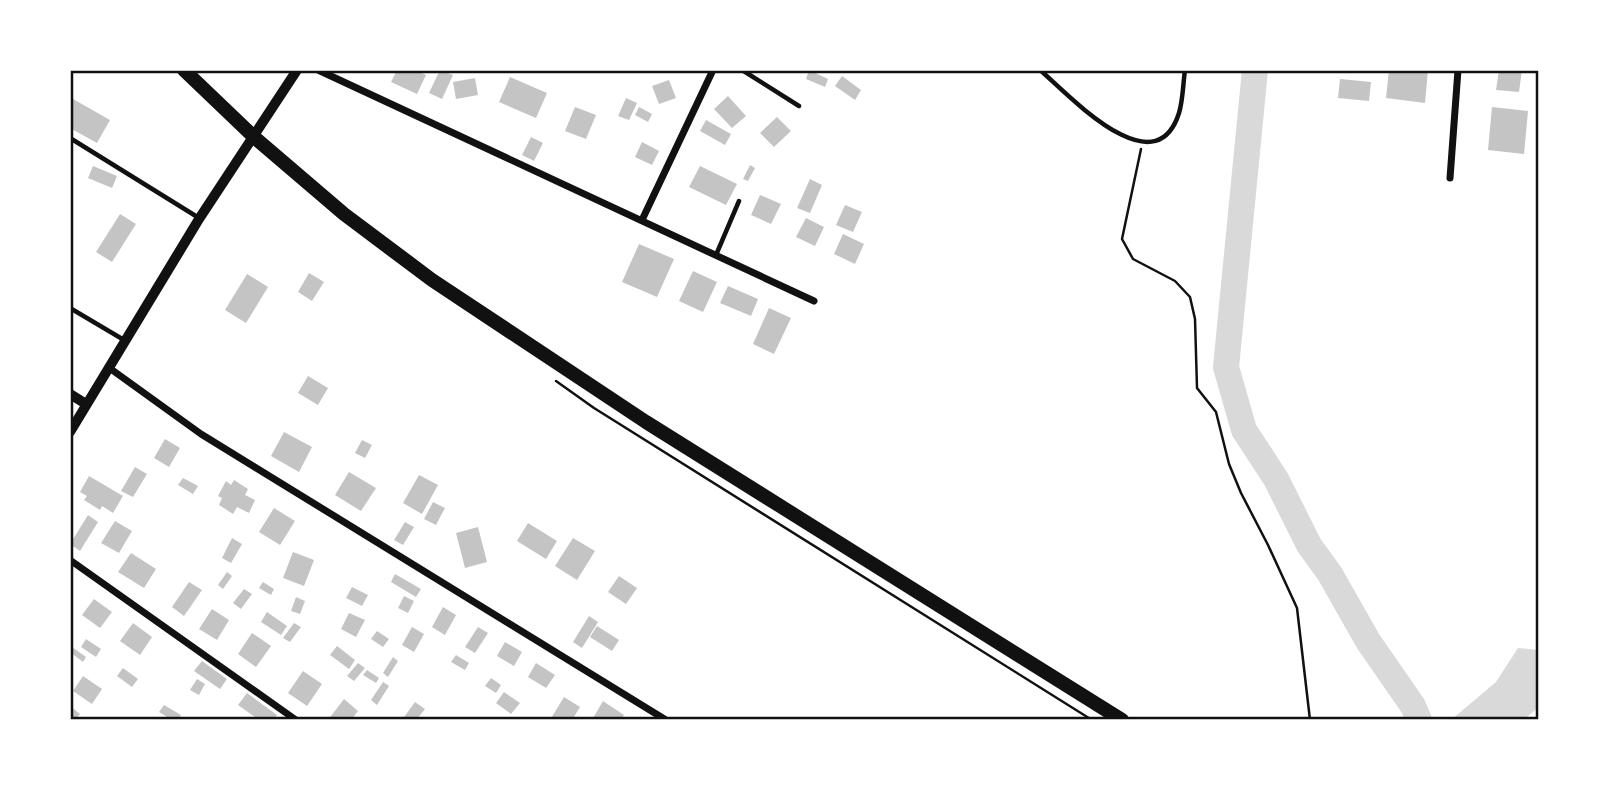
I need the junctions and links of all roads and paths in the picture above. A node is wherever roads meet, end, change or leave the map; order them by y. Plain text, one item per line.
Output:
1 (184, 70) edge
2 (297, 70) edge
3 (318, 70) edge
4 (713, 70) edge
5 (742, 70) edge
6 (1040, 70) edge
7 (1185, 70) edge
8 (1458, 70) edge
9 (799, 106) dead end
10 (254, 137) junction
11 (70, 138) edge
12 (1143, 142) junction
13 (1450, 177) dead end
14 (739, 201) dead end
15 (199, 219) junction
16 (642, 220) junction
17 (716, 254) junction
18 (814, 301) dead end
19 (70, 308) edge
20 (125, 340) junction
21 (108, 367) junction
22 (70, 394) edge
23 (86, 404) junction
24 (70, 432) edge
25 (70, 560) edge
26 (296, 720) edge
27 (666, 720) edge
28 (1122, 720) edge
29 (1310, 720) edge

1 - 10 highway
2 - 10 street
3 - 16 street
4 - 16 street
5 - 9 lane
6 - 12 lane
7 - 12 lane
8 - 13 street
10 - 15 street
10 - 28 highway
11 - 15 lane
12 - 29 path
14 - 17 lane
15 - 20 street
16 - 17 street
17 - 18 street
19 - 20 lane
20 - 21 street
21 - 23 street
21 - 27 street
22 - 23 street
23 - 24 street
25 - 26 street

